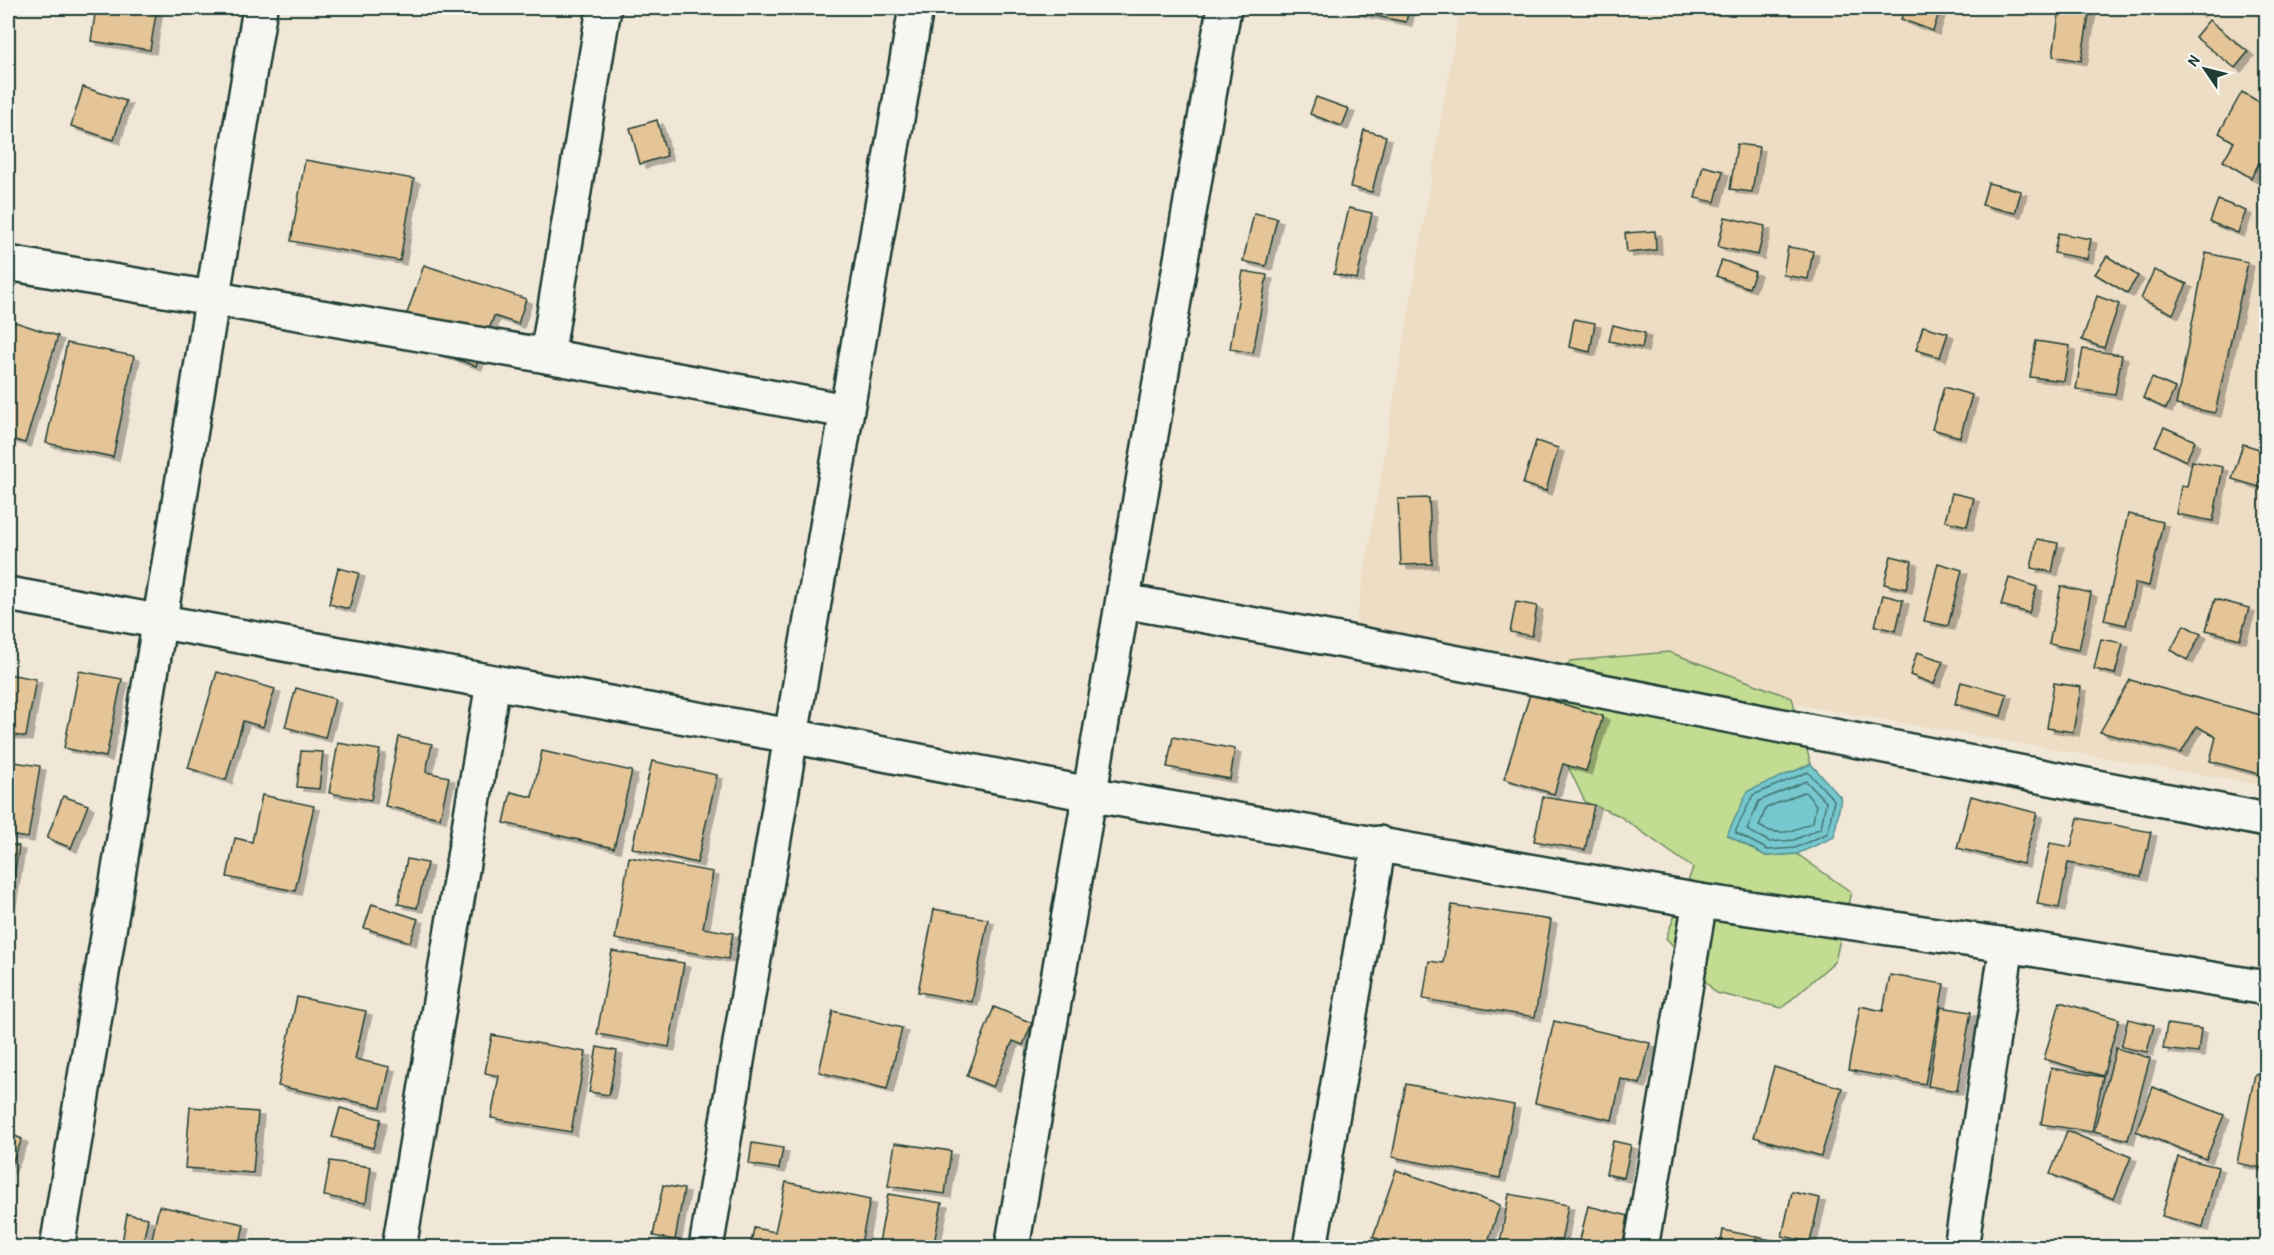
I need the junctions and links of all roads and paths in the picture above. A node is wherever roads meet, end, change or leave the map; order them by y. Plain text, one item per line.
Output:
1 (260, 8) edge
2 (604, 8) edge
3 (916, 8) edge
4 (1224, 8) edge
5 (8, 263) edge
6 (213, 298) junction
7 (547, 356) junction
8 (846, 411) junction
9 (8, 594) edge
10 (1123, 601) junction
11 (161, 622) junction
12 (494, 683) junction
13 (790, 736) junction
14 (1089, 794) junction
15 (2266, 820) edge
16 (1378, 843) junction
17 (1700, 901) junction
18 (2007, 945) junction
19 (2266, 988) edge
20 (57, 1248) edge
21 (399, 1248) edge
22 (706, 1248) edge
23 (1012, 1248) edge
24 (1310, 1248) edge
25 (1641, 1248) edge
26 (1961, 1248) edge

1 - 6 street
2 - 7 street
3 - 8 street
4 - 10 street
5 - 6 street
6 - 7 street
6 - 11 street
7 - 8 street
8 - 13 street
9 - 11 street
10 - 14 street
10 - 15 street
11 - 12 street
11 - 20 street
12 - 13 street
12 - 21 street
13 - 14 street
13 - 22 street
14 - 16 street
14 - 23 street
16 - 17 street
16 - 24 street
17 - 18 street
17 - 25 street
18 - 19 street
18 - 26 street

